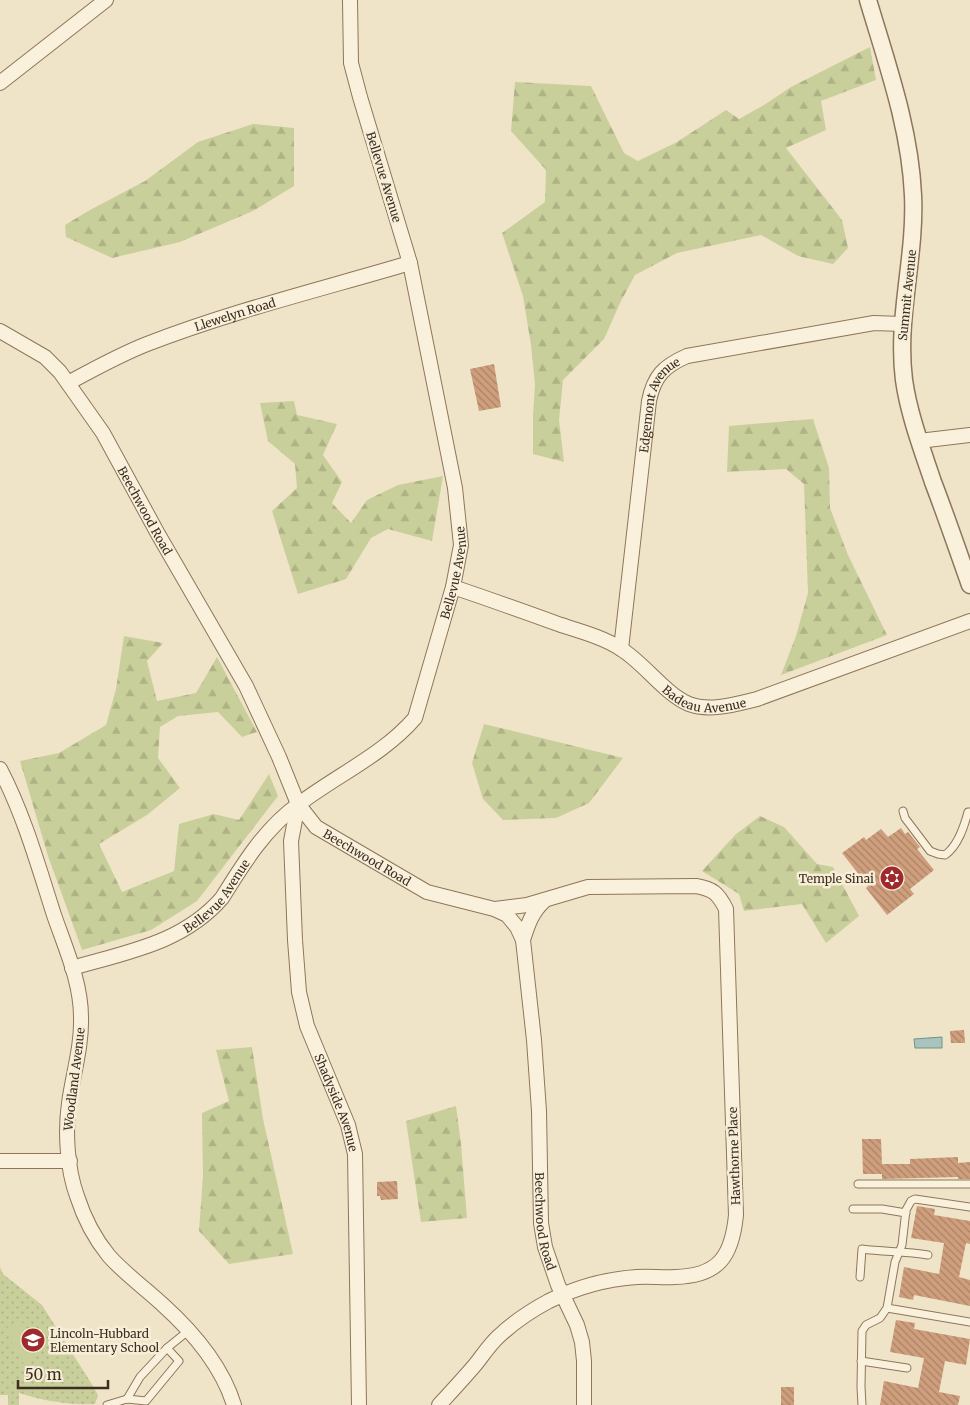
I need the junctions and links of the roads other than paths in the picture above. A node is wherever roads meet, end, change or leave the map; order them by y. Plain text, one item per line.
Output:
1 (106, 0) edge
2 (350, 0) edge
3 (868, 0) edge
4 (0, 83) edge
5 (410, 263) junction
6 (902, 324) junction
7 (0, 331) edge
8 (68, 383) junction
9 (970, 435) edge
10 (919, 441) junction
11 (970, 586) edge
12 (453, 587) junction
13 (970, 621) edge
14 (621, 649) junction
15 (0, 769) edge
16 (298, 804) junction
17 (903, 811) dead end
18 (969, 812) edge
19 (544, 901) junction
20 (494, 909) junction
21 (523, 940) junction
22 (72, 968) junction
23 (70, 1160) junction
24 (0, 1161) edge
25 (858, 1184) dead end
26 (970, 1184) edge
27 (970, 1207) edge
28 (853, 1209) dead end
29 (906, 1213) junction
30 (899, 1252) junction
31 (928, 1255) dead end
32 (860, 1277) dead end
33 (562, 1295) junction
34 (887, 1308) junction
35 (970, 1322) edge
36 (188, 1331) junction
37 (167, 1348) junction
38 (860, 1361) junction
39 (907, 1368) dead end
40 (127, 1399) junction
41 (107, 1405) edge
42 (234, 1405) edge
43 (359, 1405) edge
44 (439, 1405) edge
45 (584, 1405) edge
46 (862, 1405) edge

1 - 4 street
2 - 5 street, Bellevue Avenue
3 - 6 street, Summit Avenue
5 - 8 street, Llewelyn Road
5 - 12 street, Bellevue Avenue
6 - 10 street, Summit Avenue
6 - 14 street, Edgemont Avenue
7 - 8 street, Beechwood Road
8 - 16 street, Beechwood Road
9 - 10 street
10 - 11 street, Summit Avenue
12 - 14 street, Badeau Avenue
12 - 16 street, Bellevue Avenue
13 - 14 street, Badeau Avenue
15 - 22 street, Woodland Avenue
16 - 20 street, Beechwood Road
16 - 22 street, Bellevue Avenue
16 - 43 street, Shadyside Avenue
17 - 18 lane
19 - 20 street, Hawthorne Place
19 - 21 street
19 - 33 street, Hawthorne Place
20 - 21 street, Beechwood Road
21 - 33 street, Beechwood Road
22 - 23 street, Woodland Avenue
23 - 24 street
23 - 36 street, Woodland Avenue
25 - 26 lane
27 - 29 lane
28 - 29 lane
29 - 30 lane
30 - 31 lane
30 - 32 lane
30 - 34 lane
33 - 44 street, Hawthorne Place
33 - 45 street, Beechwood Road
34 - 35 lane
34 - 38 lane
36 - 37 lane
36 - 42 street, Woodland Avenue
37 - 40 lane
37 - 40 lane
38 - 39 lane
38 - 46 lane
40 - 41 lane

